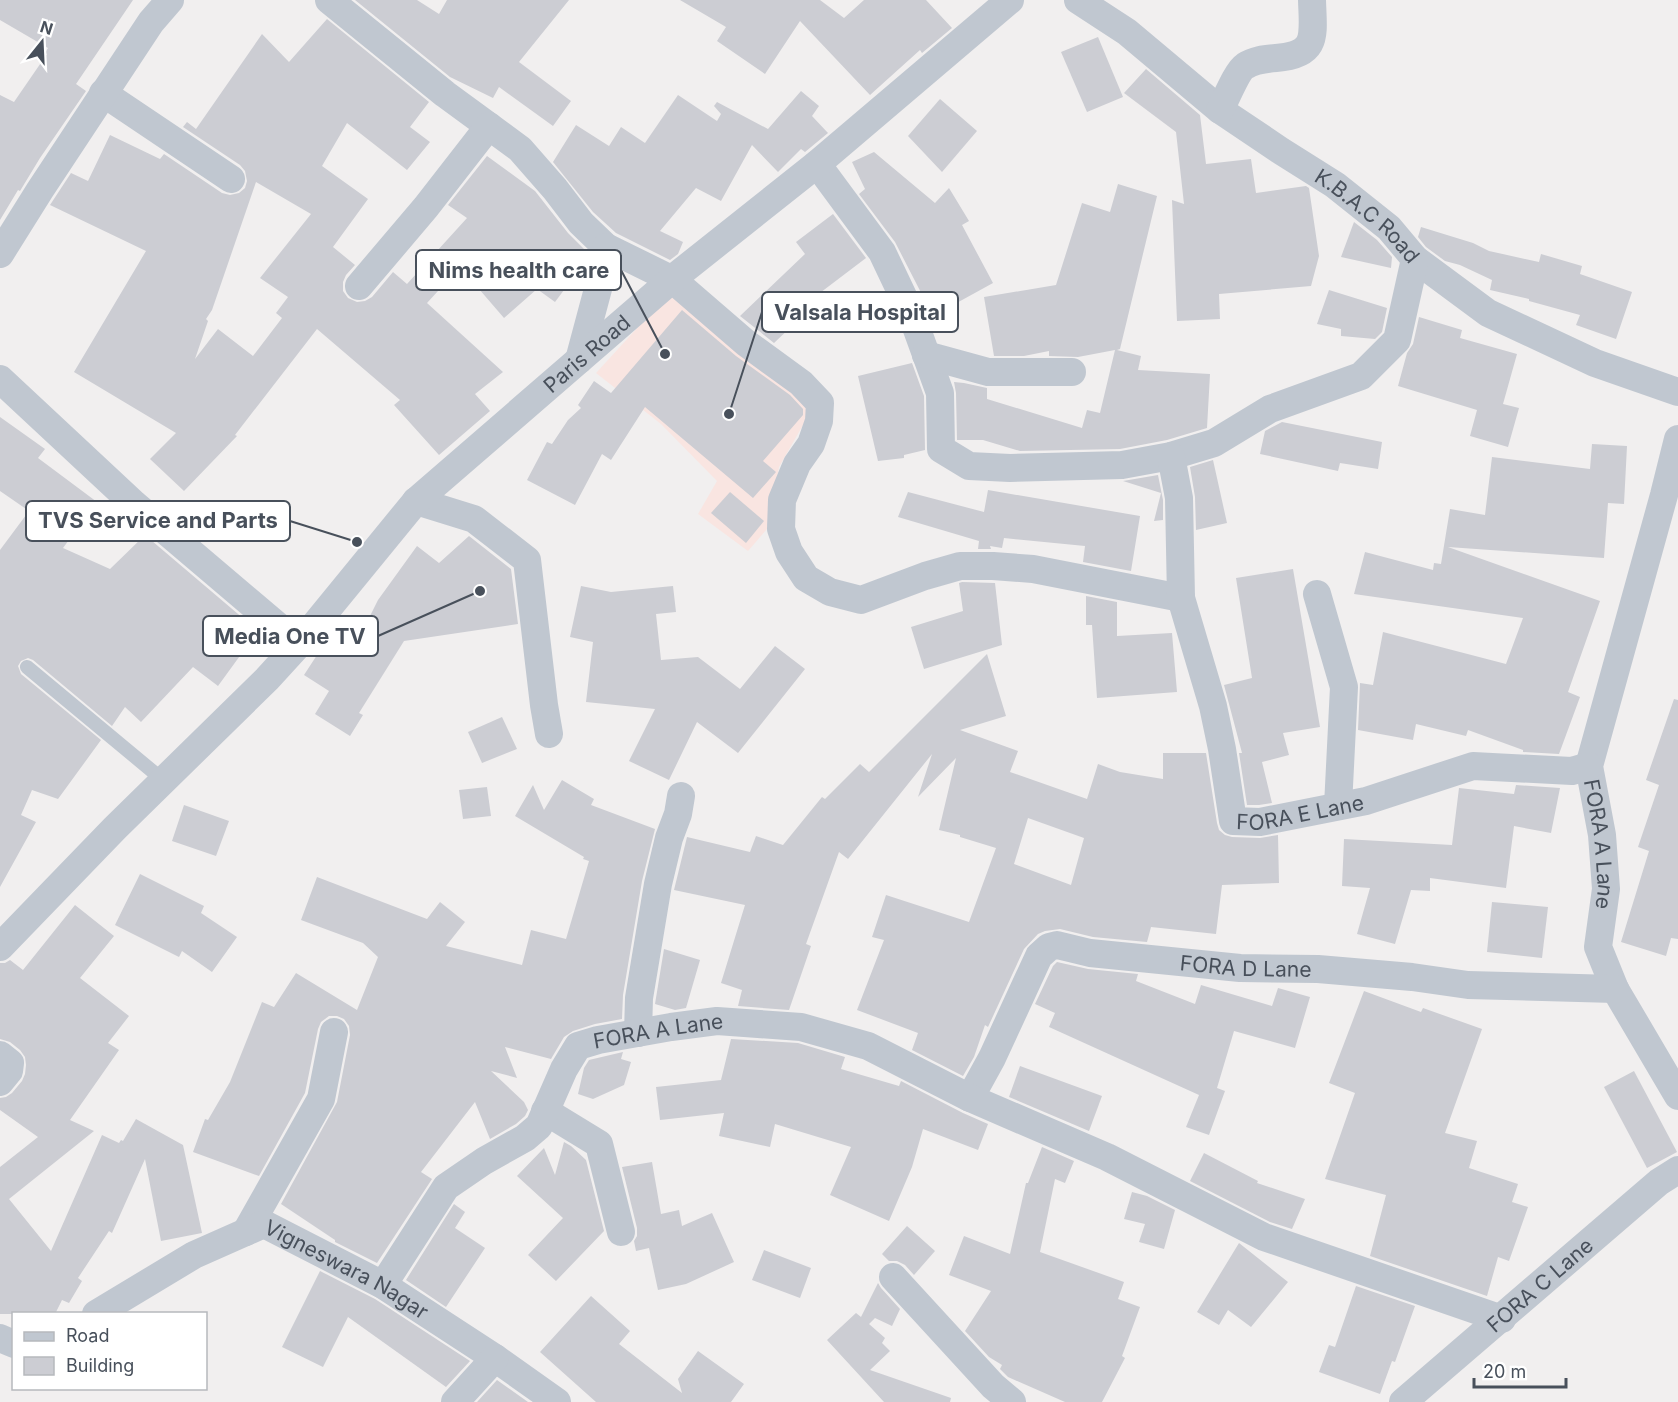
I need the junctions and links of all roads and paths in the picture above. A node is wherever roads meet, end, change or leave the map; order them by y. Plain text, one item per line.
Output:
1 (170, 0) edge
2 (329, 0) edge
3 (1010, 0) edge
4 (1078, 0) edge
5 (1312, 0) edge
6 (103, 93) junction
7 (1220, 110) junction
8 (489, 126) junction
9 (817, 164) junction
10 (231, 179) dead end
11 (606, 247) junction
12 (0, 254) edge
13 (1414, 259) junction
14 (673, 280) junction
15 (359, 286) dead end
16 (927, 356) junction
17 (579, 360) junction
18 (1072, 372) dead end
19 (0, 379) edge
20 (1678, 392) edge
21 (1678, 439) edge
22 (1171, 456) junction
23 (416, 501) junction
24 (1317, 594) dead end
25 (1181, 598) junction
26 (299, 644) junction
27 (27, 667) dead end
28 (549, 734) dead end
29 (1589, 766) junction
30 (164, 780) junction
31 (681, 796) dead end
32 (1338, 806) junction
33 (0, 947) edge
34 (1615, 989) junction
35 (334, 1032) dead end
36 (638, 1033) junction
37 (0, 1055) edge
38 (0, 1082) edge
39 (1678, 1096) edge
40 (970, 1098) junction
41 (545, 1111) junction
42 (1678, 1170) edge
43 (246, 1232) junction
44 (621, 1232) dead end
45 (892, 1277) dead end
46 (383, 1285) junction
47 (99, 1312) edge
48 (1502, 1319) junction
49 (495, 1358) junction
50 (455, 1402) edge
51 (557, 1402) edge
52 (1011, 1402) edge
53 (1403, 1402) edge

1 - 6 street
2 - 8 street
3 - 9 street, Paris Road
4 - 7 street, K.B.A.C Road
5 - 7 street
6 - 10 street
6 - 12 street
7 - 13 street, K.B.A.C Road
8 - 11 street
8 - 15 street
9 - 14 street, Paris Road
9 - 16 street
11 - 14 street
11 - 17 street
13 - 20 street, K.B.A.C Road
13 - 22 street
14 - 17 street, Paris Road
14 - 25 street
16 - 18 street
16 - 22 street
17 - 23 street, Paris Road
19 - 26 street
21 - 29 street, FORA A Lane
22 - 25 street, FORA E Lane
23 - 26 street, Paris Road
23 - 28 street
24 - 32 street
25 - 32 street, FORA E Lane
26 - 30 street, Paris Road
27 - 30 lane
29 - 32 street, FORA E Lane
29 - 34 street, FORA A Lane
30 - 33 street, Paris Road
31 - 36 street
34 - 39 street, FORA A Lane
34 - 40 street, FORA D Lane
35 - 43 street
36 - 40 street, FORA A Lane
36 - 41 street, FORA A Lane
37 - 38 street
40 - 48 street, FORA A Lane
41 - 44 street
41 - 46 street, FORA A Lane
42 - 48 street, FORA C Lane
43 - 46 street, Vigneswara Nagar
43 - 47 street, Vigneswara Nagar
45 - 52 street
46 - 49 street, Vigneswara Nagar
48 - 53 street, FORA C Lane
49 - 50 street
49 - 51 street, Vigneswara Nagar

